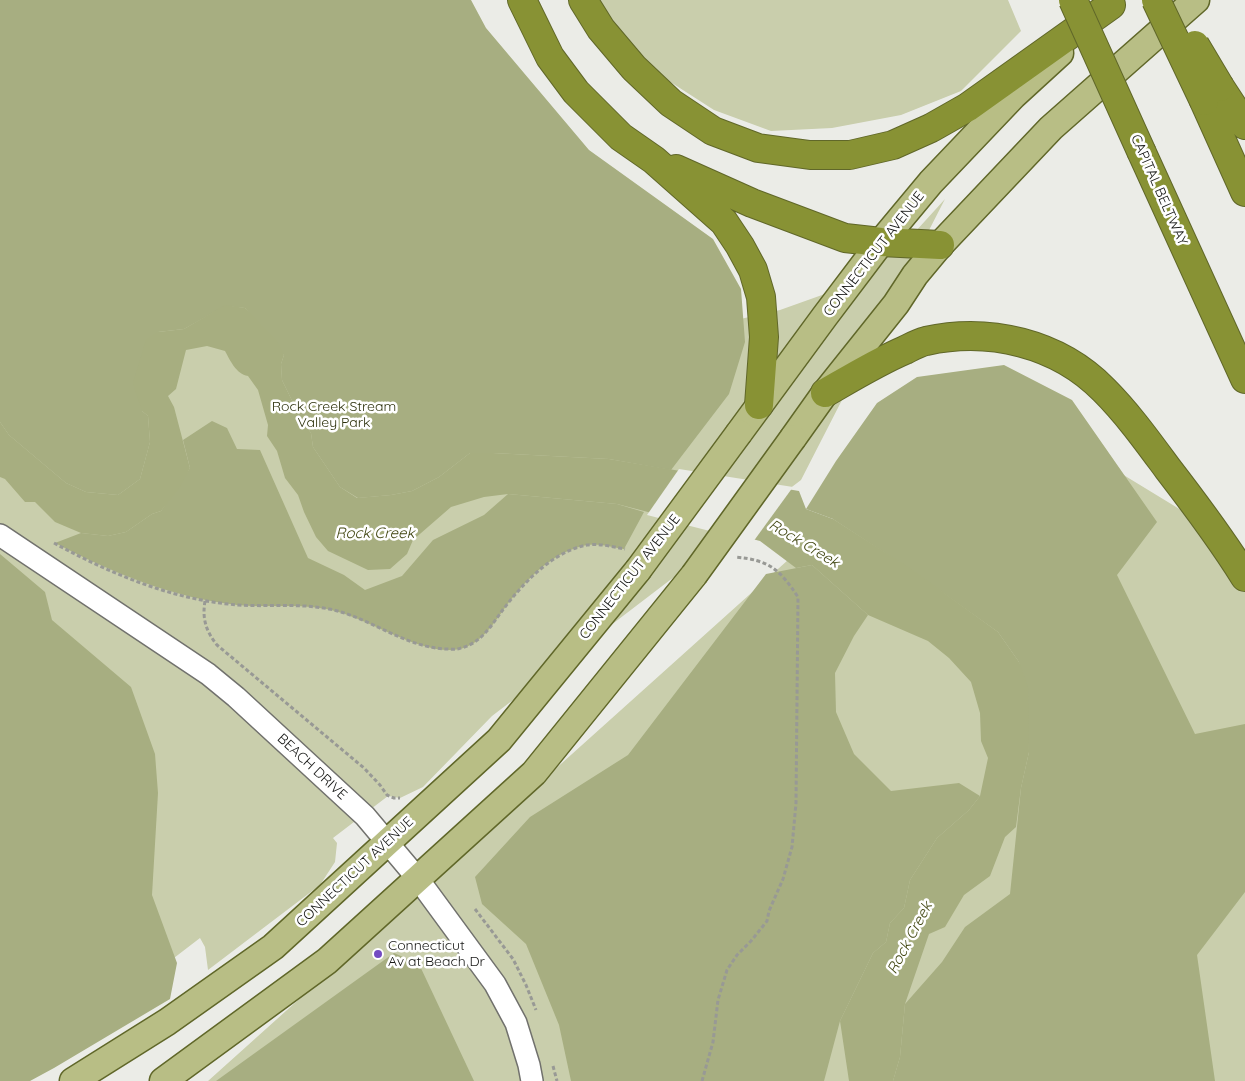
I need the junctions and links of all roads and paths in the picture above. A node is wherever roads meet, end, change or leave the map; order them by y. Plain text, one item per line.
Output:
1 (522, 0) edge
2 (583, 0) edge
3 (1073, 0) edge
4 (1156, 0) edge
5 (1168, 0) edge
6 (1196, 0) edge
7 (1114, 2) edge
8 (1212, 94) junction
9 (1245, 125) edge
10 (654, 160) junction
11 (1245, 192) edge
12 (881, 242) junction
13 (940, 244) junction
14 (1245, 380) edge
15 (825, 393) junction
16 (759, 405) junction
17 (0, 535) edge
18 (1245, 577) edge
19 (205, 601) dead end
20 (400, 798) dead end
21 (388, 842) junction
22 (418, 879) junction
23 (72, 1081) edge
24 (163, 1081) edge
25 (532, 1081) edge

1 - 10 highway
2 - 7 highway
3 - 14 highway, CAPITAL BELTWAY, bridge
4 - 8 highway, bridge
5 - 8 highway, bridge
6 - 13 main road
7 - 12 main road, CONNECTICUT AVENUE
8 - 9 highway
8 - 11 highway
10 - 12 highway
10 - 16 highway
12 - 13 highway
12 - 16 main road, CONNECTICUT AVENUE
13 - 15 main road
15 - 18 highway
15 - 22 main road, bridge
16 - 21 main road, CONNECTICUT AVENUE, bridge
17 - 21 street, BEACH DRIVE
19 - 20 path
21 - 22 street, BEACH DRIVE
21 - 23 main road, CONNECTICUT AVENUE
22 - 24 main road
22 - 25 street, BEACH DRIVE

